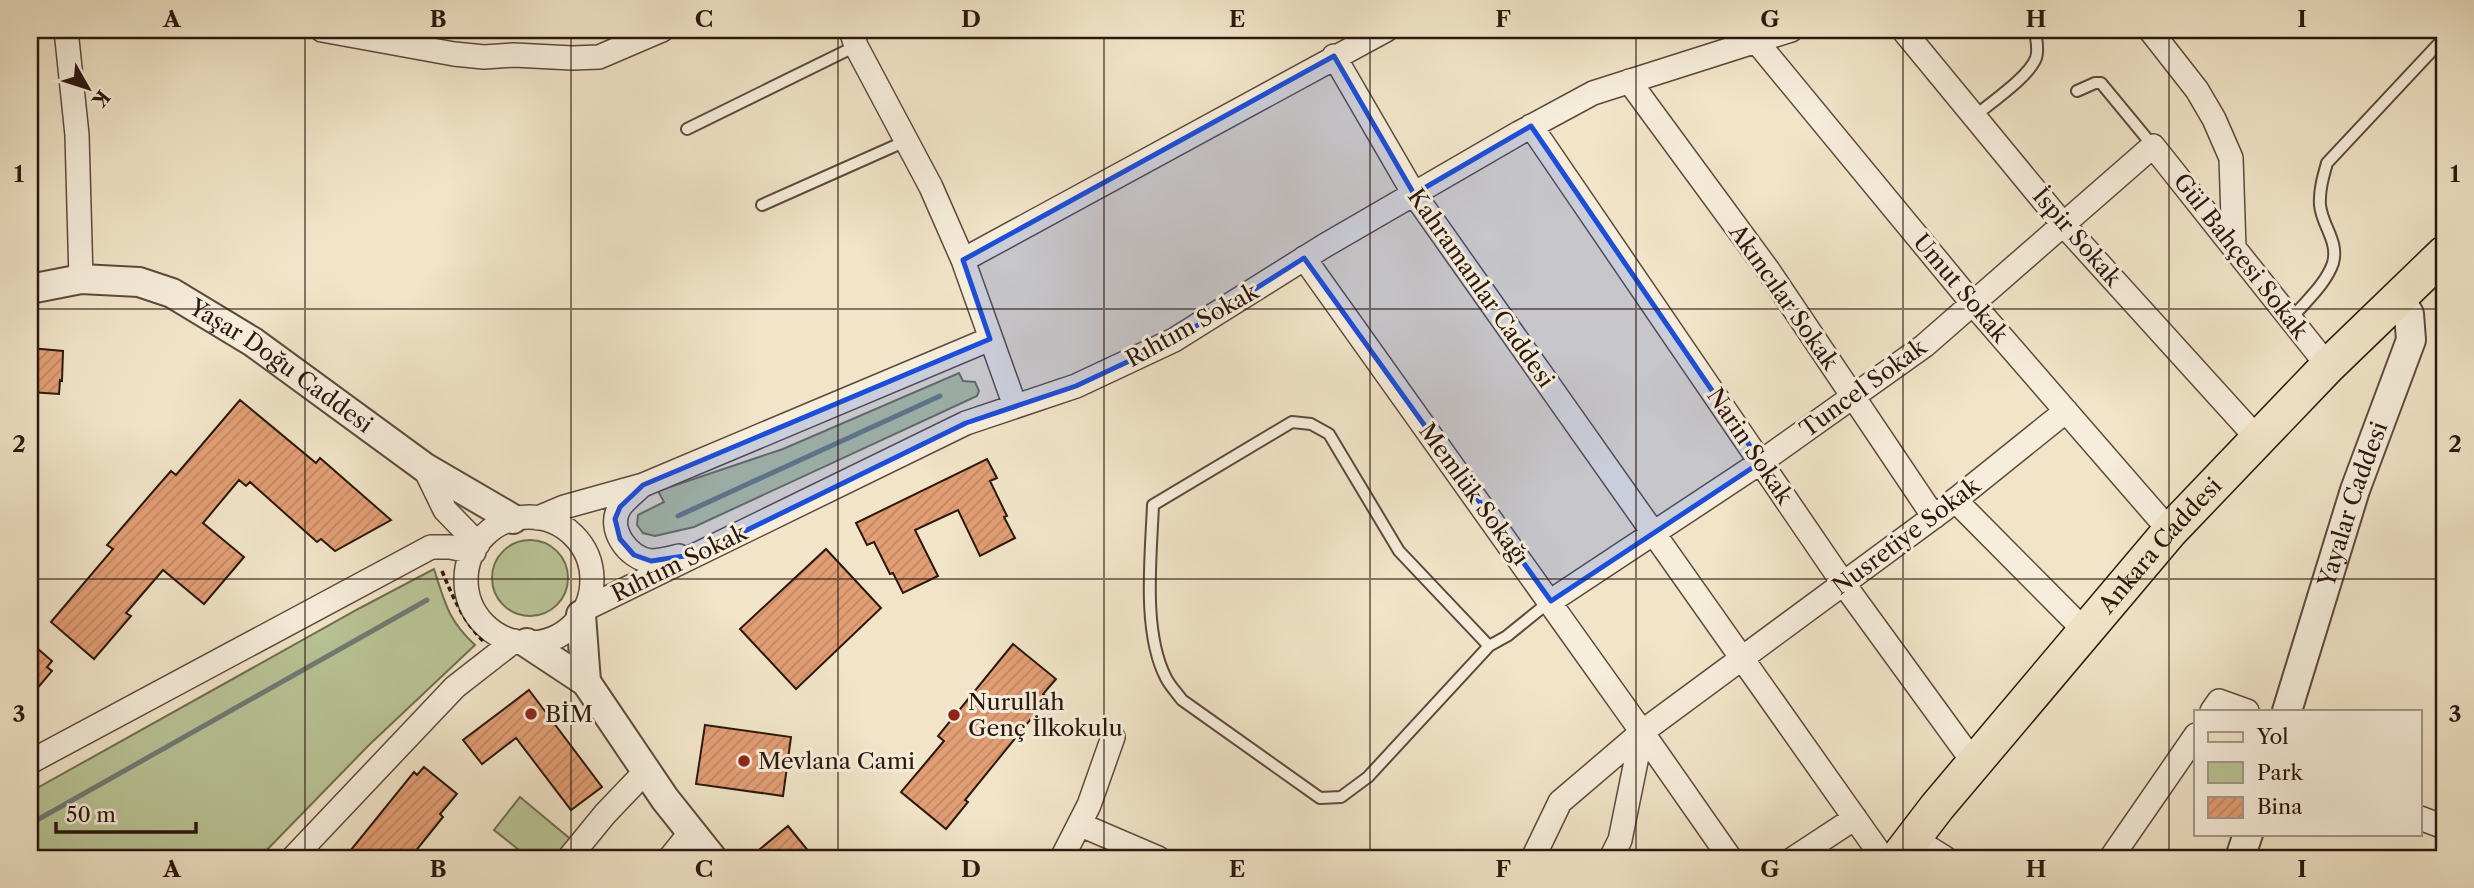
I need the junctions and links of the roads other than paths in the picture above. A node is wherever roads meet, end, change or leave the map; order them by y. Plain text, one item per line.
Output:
1 (66, 30) edge
2 (322, 30) edge
3 (662, 30) edge
4 (1386, 30) edge
5 (1791, 30) edge
6 (1903, 30) edge
7 (2035, 30) edge
8 (2150, 30) edge
9 (2444, 37) edge
10 (854, 38) edge
11 (1756, 41) junction
12 (1334, 56) junction
13 (1629, 81) junction
14 (2077, 91) dead end
15 (1975, 117) junction
16 (1531, 126) junction
17 (687, 129) dead end
18 (908, 140) junction
19 (2153, 145) junction
20 (1414, 194) junction
21 (762, 205) dead end
22 (2062, 223) junction
23 (2234, 248) junction
24 (2444, 254) edge
25 (1304, 258) junction
26 (963, 260) junction
27 (81, 279) junction
28 (2444, 282) edge
29 (34, 284) edge
30 (1973, 304) junction
31 (2404, 306) junction
32 (2291, 319) junction
33 (990, 339) junction
34 (2328, 366) junction
35 (1853, 396) junction
36 (1016, 407) junction
37 (2066, 411) junction
38 (2257, 438) junction
39 (1761, 462) junction
40 (424, 467) junction
41 (643, 485) junction
42 (1955, 500) junction
43 (1934, 517) junction
44 (525, 519) junction
45 (2170, 531) junction
46 (1655, 534) junction
47 (476, 548) junction
48 (698, 554) junction
49 (1843, 583) junction
50 (1550, 601) junction
51 (583, 612) junction
52 (2085, 631) junction
53 (521, 642) junction
54 (1489, 646) junction
55 (1742, 656) junction
56 (586, 682) junction
57 (2213, 710) edge
58 (2244, 710) edge
59 (2287, 710) edge
60 (1642, 732) junction
61 (1113, 737) dead end
62 (2194, 738) edge
63 (30, 762) edge
64 (1974, 763) junction
65 (646, 771) junction
66 (1855, 818) junction
67 (1081, 825) junction
68 (691, 832) junction
69 (2247, 836) edge
70 (1923, 856) edge
71 (293, 858) edge
72 (569, 858) edge
73 (670, 858) edge
74 (712, 858) edge
75 (1062, 858) edge
76 (1158, 858) edge
77 (1533, 858) edge
78 (1611, 858) edge
79 (1730, 858) edge
80 (1794, 858) edge
81 (1883, 858) edge
82 (2110, 858) edge
83 (2240, 858) edge

1 - 27 street
2 - 3 street
4 - 12 street
5 - 11 street, Rıhtım Sokak
6 - 15 street, İspir Sokak
7 - 15 lane
8 - 23 street
9 - 32 lane
10 - 17 lane
10 - 18 street
11 - 13 street, Rıhtım Sokak
11 - 30 street, Umut Sokak
12 - 20 street, Kahramanlar Caddesi
12 - 26 street
13 - 16 street, Rıhtım Sokak
13 - 35 street, Akıncılar Sokak
14 - 19 lane
15 - 22 street, İspir Sokak
16 - 20 street, Rıhtım Sokak
16 - 39 street, Narin Sokak
18 - 21 lane
18 - 26 street
19 - 22 street, Tuncel Sokak
19 - 23 street, Gül Bahçesi Sokak
20 - 25 street, Rıhtım Sokak
20 - 46 street, Kahramanlar Caddesi
22 - 30 street, Tuncel Sokak
22 - 38 street, İspir Sokak
23 - 32 street, Gül Bahçesi Sokak
24 - 31 main road, Ankara Caddesi
25 - 36 street, Rıhtım Sokak
25 - 50 street, Memlük Sokağı
26 - 33 street
27 - 29 street, Yaşar Doğu Caddesi
27 - 40 street, Yaşar Doğu Caddesi
28 - 31 main road, Ankara Caddesi
30 - 35 street, Tuncel Sokak
30 - 37 street, Umut Sokak
31 - 34 main road, Ankara Caddesi
31 - 59 street, Yayalar Caddesi
31 - 70 main road, Ankara Caddesi
32 - 34 street, Gül Bahçesi Sokak
33 - 36 street
33 - 41 street
34 - 38 main road, Ankara Caddesi
35 - 39 street, Tuncel Sokak
35 - 43 street, Akıncılar Sokak
36 - 48 street, Rıhtım Sokak
37 - 42 street, Nusretiye Sokak
37 - 45 street, Umut Sokak
38 - 45 main road, Ankara Caddesi
39 - 46 street, Tuncel Sokak
39 - 49 street, Narin Sokak
40 - 44 street, Yaşar Doğu Caddesi
40 - 47 street
41 - 44 street
41 - 48 street
42 - 43 street, Nusretiye Sokak
42 - 52 street
43 - 49 street, Nusretiye Sokak
44 - 47 street
44 - 51 street
45 - 52 main road, Ankara Caddesi
46 - 50 street, Tuncel Sokak
46 - 55 street, Kahramanlar Caddesi
47 - 53 street
47 - 63 street
48 - 51 street, Rıhtım Sokak
49 - 55 street, Nusretiye Sokak
49 - 64 street, Narin Sokak
50 - 54 lane
50 - 60 street, Memlük Sokağı
51 - 53 street
51 - 56 street
52 - 64 main road, Ankara Caddesi
53 - 56 street
53 - 71 street
54 - 54 lane
55 - 60 street, Nusretiye Sokak
55 - 66 street, Kahramanlar Caddesi
56 - 65 street
57 - 58 street
60 - 77 street, Nusretiye Sokak
60 - 78 street
60 - 79 street, Memlük Sokağı
61 - 67 street
62 - 82 street
64 - 70 main road, Ankara Caddesi
65 - 68 street
65 - 72 street
66 - 80 street
66 - 81 street, Kahramanlar Caddesi
67 - 75 street
67 - 76 street
68 - 73 street
68 - 74 street
69 - 83 street

